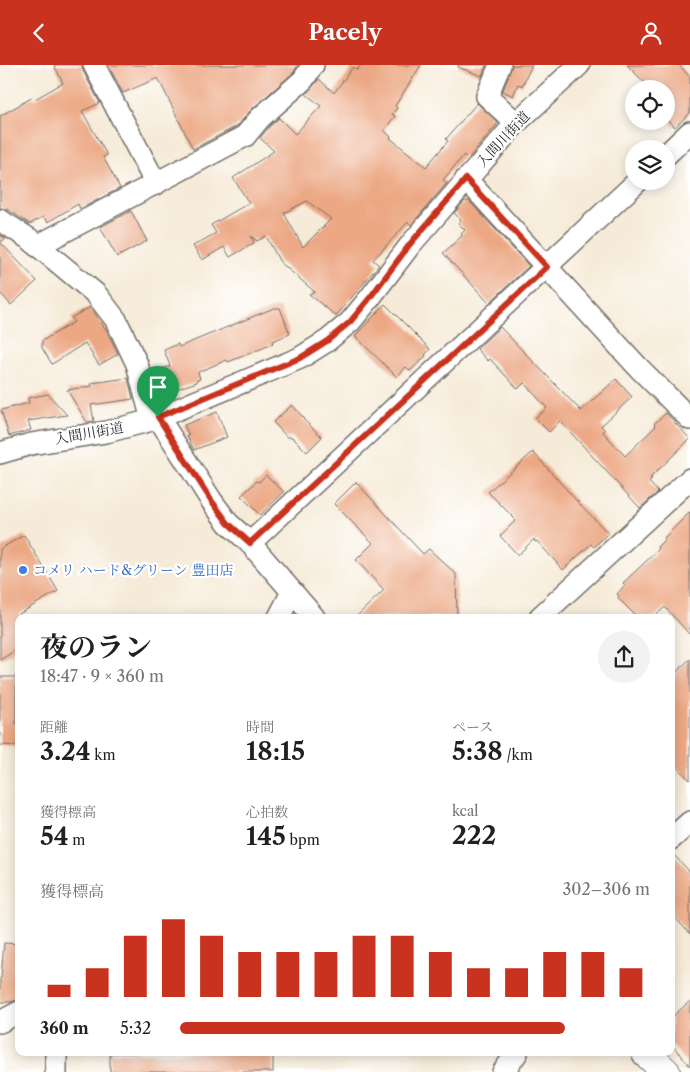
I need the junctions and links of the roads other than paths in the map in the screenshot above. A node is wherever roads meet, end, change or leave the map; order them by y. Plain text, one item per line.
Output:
1 (94, 65) edge
2 (313, 65) edge
3 (500, 65) edge
4 (580, 65) edge
5 (516, 123) junction
6 (690, 132) edge
7 (675, 146) edge
8 (466, 179) junction
9 (156, 184) junction
10 (628, 190) edge
11 (0, 220) edge
12 (37, 245) junction
13 (547, 267) junction
14 (155, 418) junction
15 (690, 419) edge
16 (0, 453) edge
17 (690, 479) edge
18 (250, 543) junction
19 (292, 592) junction
20 (281, 614) edge
21 (311, 614) edge
22 (543, 614) edge
23 (690, 822) edge
24 (675, 835) edge
25 (15, 1014) edge
26 (0, 1022) edge
27 (56, 1056) edge
28 (515, 1056) edge
29 (649, 1056) edge
30 (56, 1072) edge
31 (503, 1072) edge
32 (666, 1072) edge

1 - 9 street
2 - 9 street
3 - 5 street
4 - 5 street, 入間川街道
5 - 8 street, 入間川街道
6 - 7 street
8 - 13 street
8 - 14 street, 入間川街道
9 - 12 street
10 - 13 street
11 - 12 street
12 - 14 street
13 - 15 street
13 - 18 street
14 - 16 street, 入間川街道
14 - 18 street
17 - 22 street
18 - 19 street
19 - 20 street
19 - 21 street
23 - 24 street
25 - 26 street
27 - 30 street
28 - 31 street
29 - 32 street

